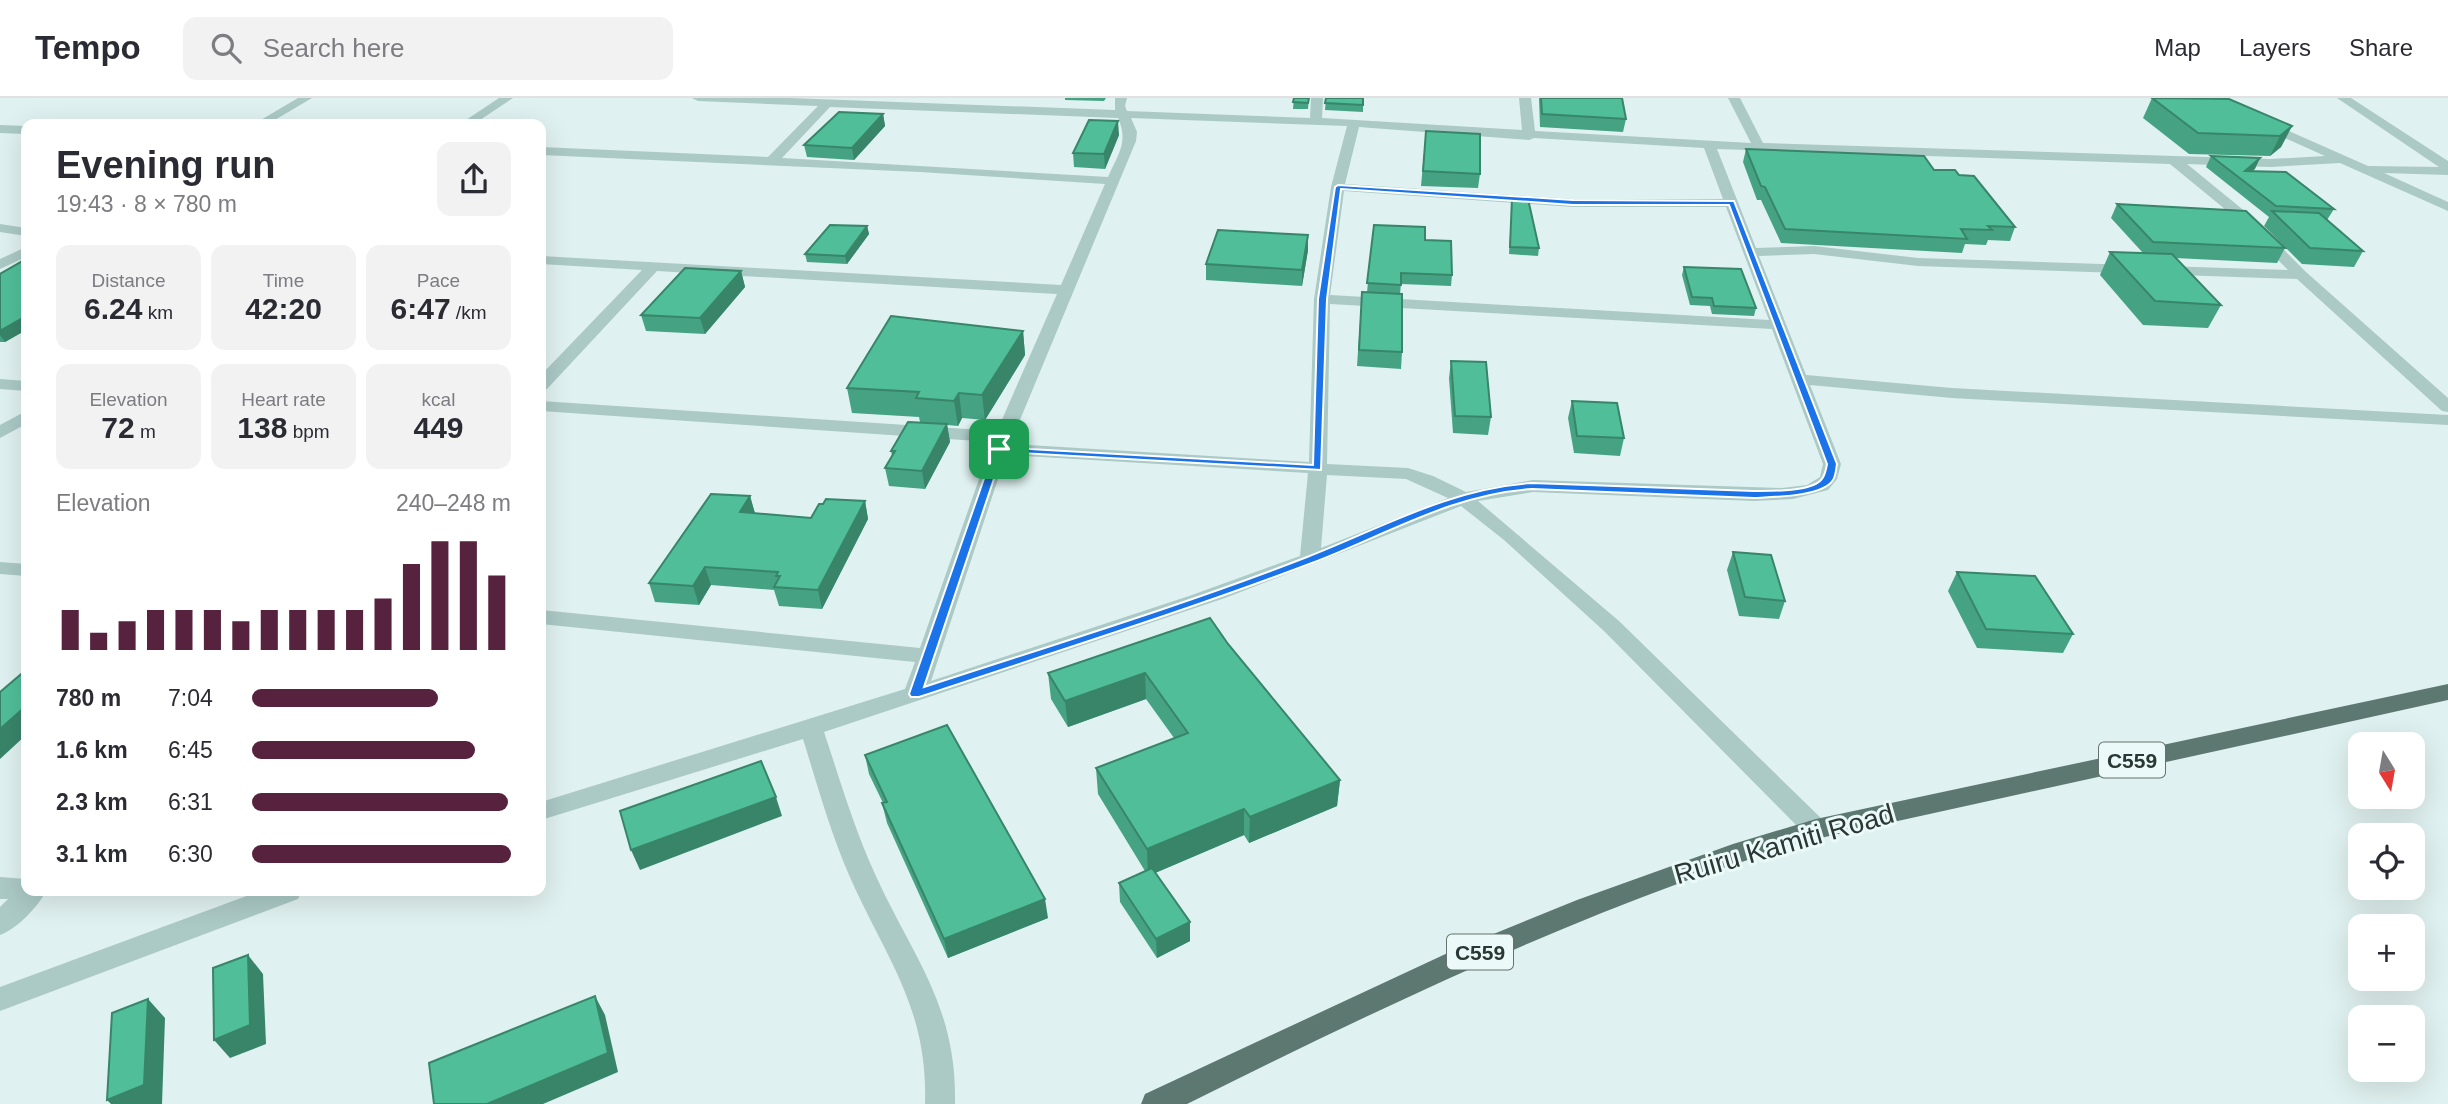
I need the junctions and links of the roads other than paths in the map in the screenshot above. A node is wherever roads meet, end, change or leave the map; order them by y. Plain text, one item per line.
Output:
1 (306, 98) edge
2 (507, 98) edge
3 (698, 98) edge
4 (1317, 98) edge
5 (1525, 98) edge
6 (1734, 98) edge
7 (2343, 98) edge
8 (827, 103) junction
9 (1121, 107) edge
10 (269, 119) edge
11 (474, 119) edge
12 (2255, 120) edge
13 (1316, 121) junction
14 (1354, 123) junction
15 (0, 129) edge
16 (21, 130) edge
17 (1529, 136) junction
18 (1709, 145) junction
19 (1759, 147) junction
20 (546, 151) edge
21 (2342, 159) junction
22 (772, 161) junction
23 (2175, 161) junction
24 (2363, 169) junction
25 (2448, 169) edge
26 (1113, 181) junction
27 (1338, 187) junction
28 (1731, 203) junction
29 (2448, 207) edge
30 (0, 228) edge
31 (21, 231) edge
32 (1750, 253) junction
33 (21, 254) edge
34 (546, 260) edge
35 (0, 265) edge
36 (653, 267) junction
37 (2301, 275) junction
38 (1066, 289) junction
39 (1322, 299) junction
40 (1778, 325) junction
41 (1799, 379) junction
42 (546, 380) edge
43 (0, 384) edge
44 (21, 386) edge
45 (546, 406) edge
46 (2448, 407) edge
47 (21, 419) edge
48 (2448, 420) edge
49 (0, 433) edge
50 (1001, 443) junction
51 (1318, 468) junction
52 (1460, 498) junction
53 (1310, 559) junction
54 (0, 568) edge
55 (21, 570) edge
56 (546, 618) edge
57 (929, 656) junction
58 (2448, 692) edge
59 (915, 694) junction
60 (811, 728) junction
61 (546, 809) edge
62 (1816, 829) junction
63 (0, 888) edge
64 (21, 890) edge
65 (25, 896) edge
66 (276, 896) edge
67 (0, 924) edge
68 (0, 999) edge
69 (940, 1104) edge
70 (1156, 1104) edge

1 - 10 street
2 - 11 street
3 - 8 street
4 - 13 street
5 - 17 street
6 - 19 street
7 - 25 street
8 - 9 street
8 - 22 street
9 - 13 street
9 - 26 street
12 - 21 street
13 - 14 street
14 - 17 street
14 - 27 street
15 - 16 street
17 - 18 street
18 - 19 street
18 - 28 street
19 - 23 street
20 - 22 street
21 - 23 street
21 - 24 street
22 - 26 street
23 - 37 street
24 - 25 street
24 - 29 street
26 - 38 street
27 - 28 street
27 - 39 street
28 - 32 street
30 - 31 street
32 - 37 street
32 - 40 street
33 - 35 street
34 - 36 street
36 - 38 street
36 - 42 street
37 - 46 street
38 - 50 street
39 - 40 street
39 - 51 street
40 - 41 street
41 - 48 street
41 - 52 street
43 - 44 street
45 - 50 street
47 - 49 street
50 - 51 street
50 - 57 street
51 - 52 street
51 - 53 street
52 - 53 street
52 - 62 street
53 - 59 street
54 - 55 street
56 - 57 street
57 - 59 street
58 - 62 main road, Ruiru Kamiti Road / C559
59 - 60 street
60 - 61 street
60 - 69 street
62 - 70 main road, Ruiru Kamiti Road / C559
63 - 64 street
65 - 67 street
66 - 68 street

